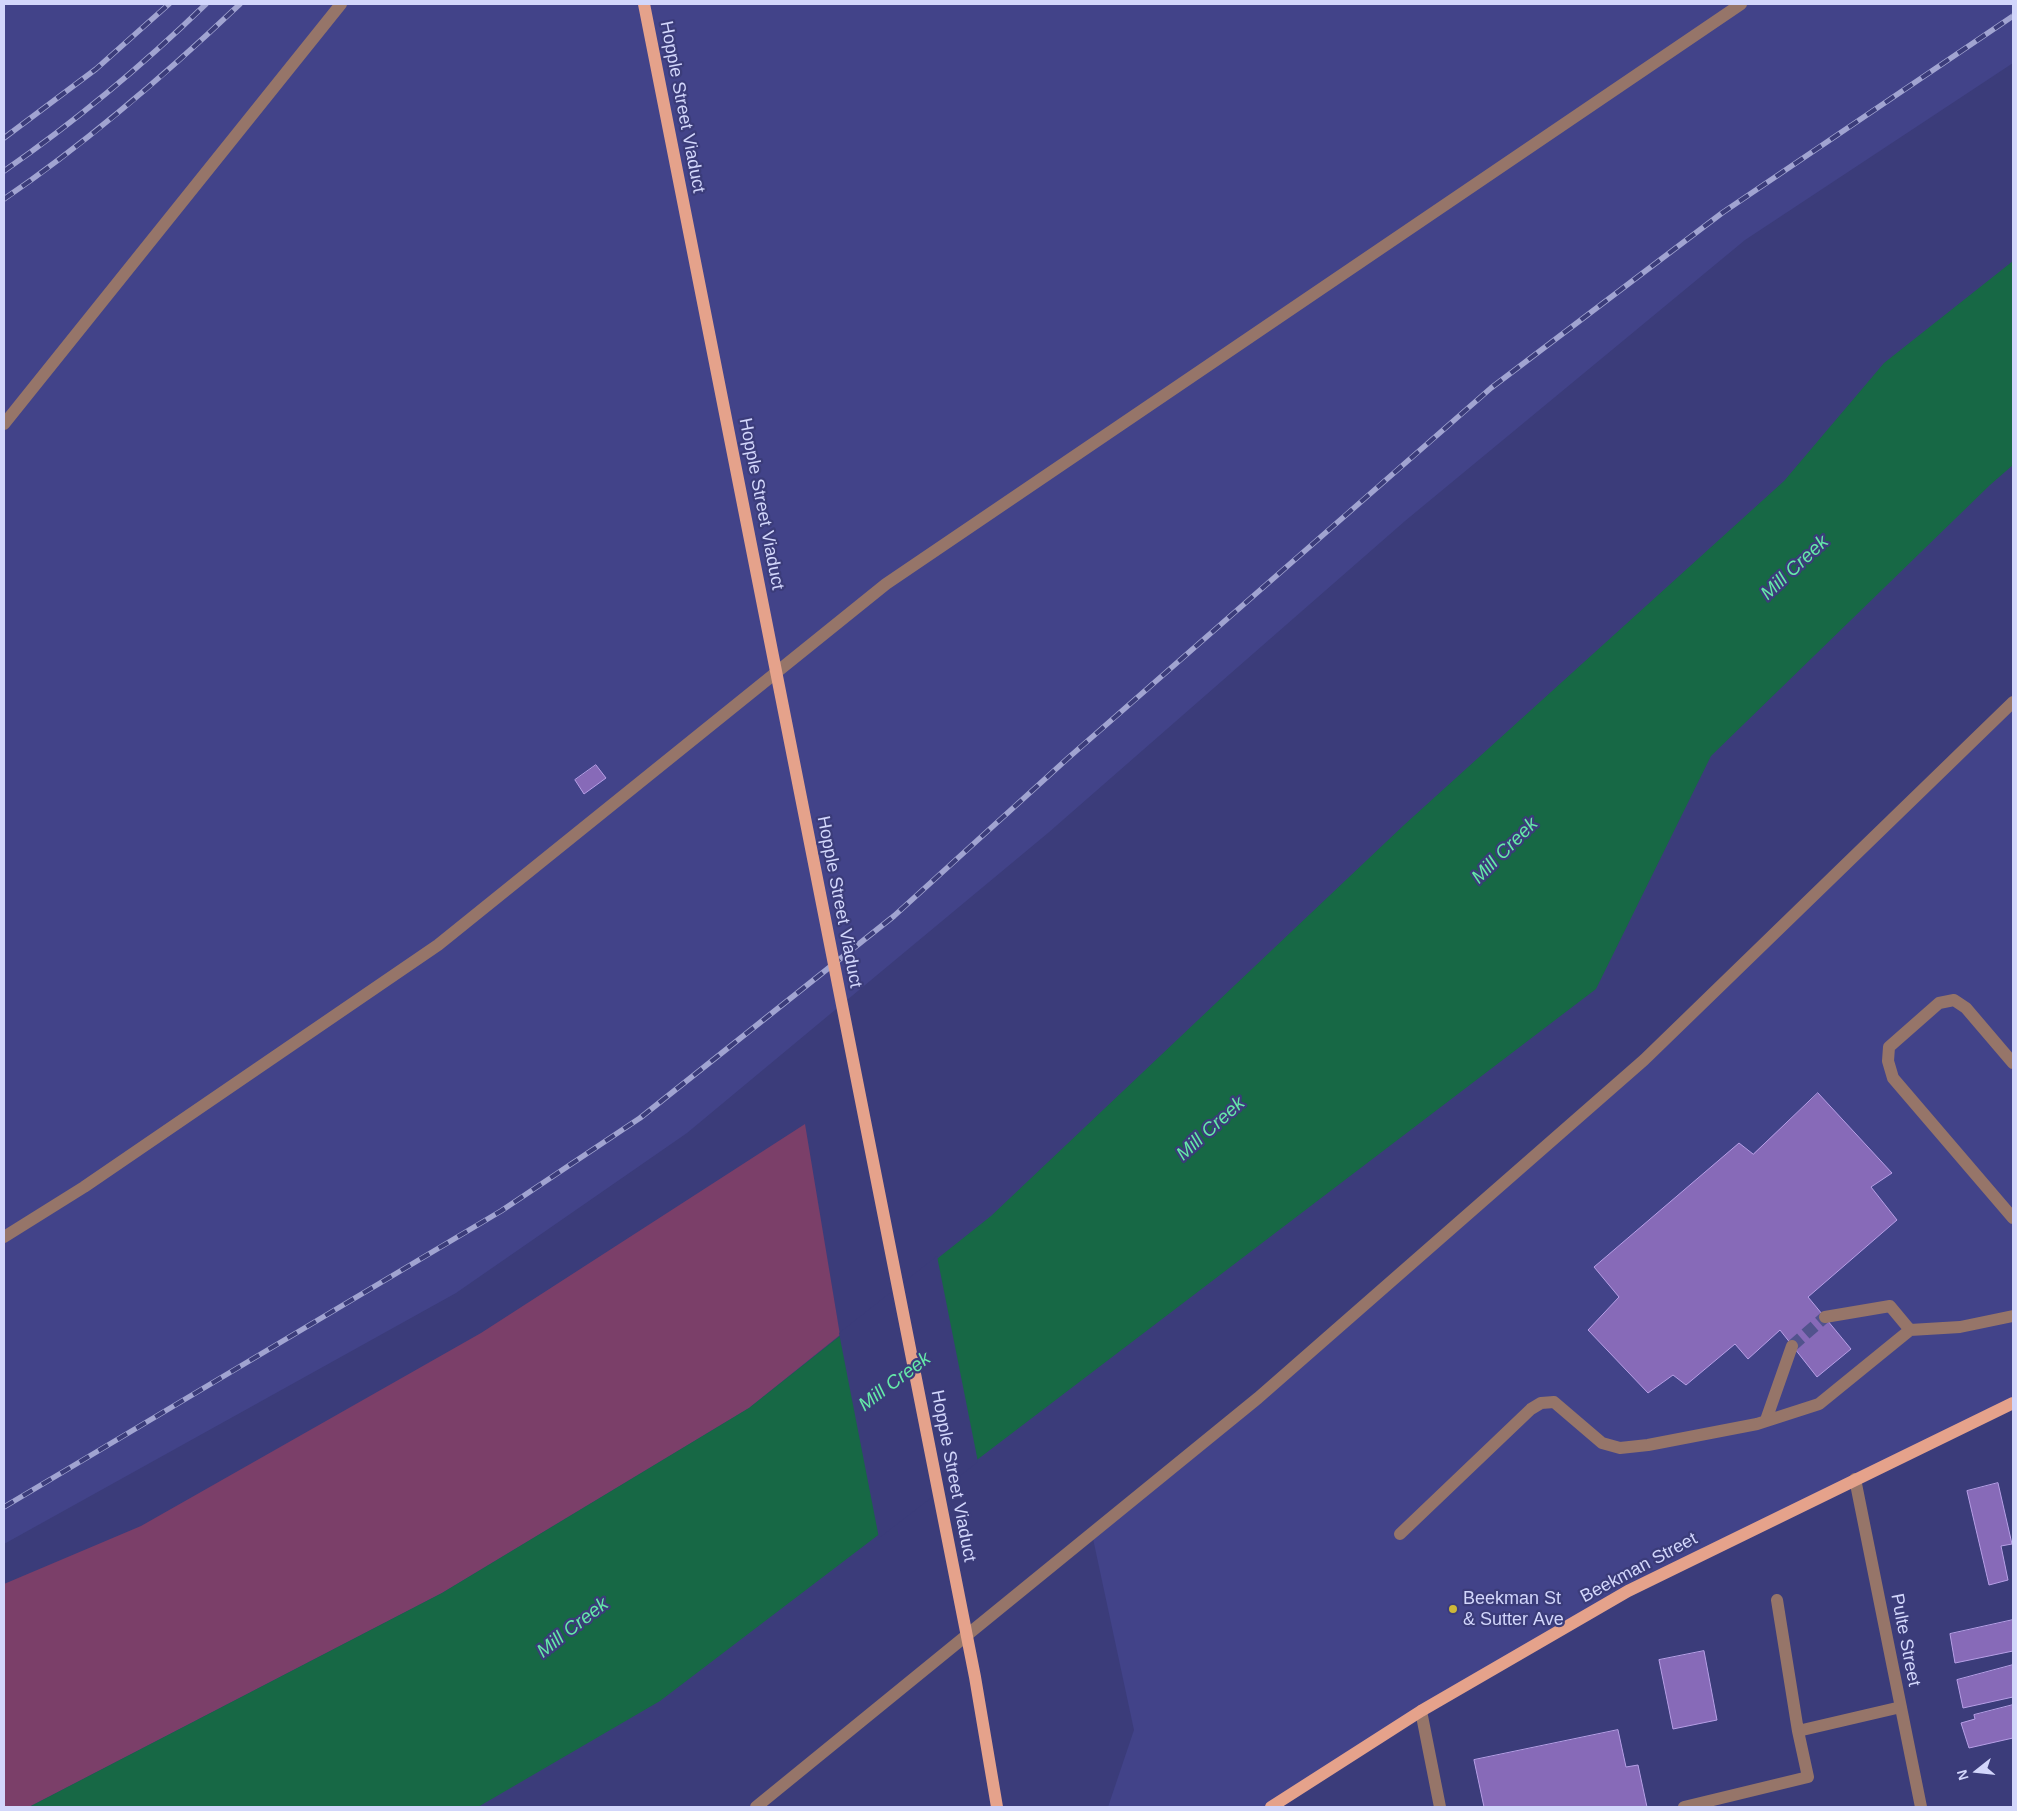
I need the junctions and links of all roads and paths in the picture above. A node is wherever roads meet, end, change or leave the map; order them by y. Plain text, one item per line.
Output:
1 (342, 4) edge
2 (644, 4) edge
3 (1741, 4) edge
4 (4, 424) edge
5 (2013, 702) edge
6 (2013, 1063) edge
7 (2013, 1218) edge
8 (4, 1237) edge
9 (2013, 1316) edge
10 (1825, 1317) tunnel mouth
11 (1910, 1330) junction
12 (1792, 1346) tunnel mouth
13 (2013, 1403) edge
14 (1766, 1420) junction
15 (1855, 1479) junction
16 (1400, 1534) dead end
17 (1777, 1600) dead end
18 (1901, 1707) junction
19 (1421, 1712) junction
20 (1798, 1731) junction
21 (756, 1807) edge
22 (997, 1807) edge
23 (1271, 1807) edge
24 (1440, 1807) edge
25 (1684, 1807) edge
26 (1921, 1807) edge

1 - 4 street
2 - 22 main road, Hopple Street Viaduct, bridge
3 - 8 street
5 - 21 street
6 - 7 street
9 - 11 street
10 - 11 street
11 - 14 street
12 - 14 street
13 - 15 main road, Beekman Street
14 - 16 street
15 - 18 street, Pulte Street
15 - 19 main road, Beekman Street
17 - 20 street
18 - 20 street
18 - 26 street, Pulte Street
19 - 23 main road, Beekman Street
19 - 24 street
20 - 25 street

